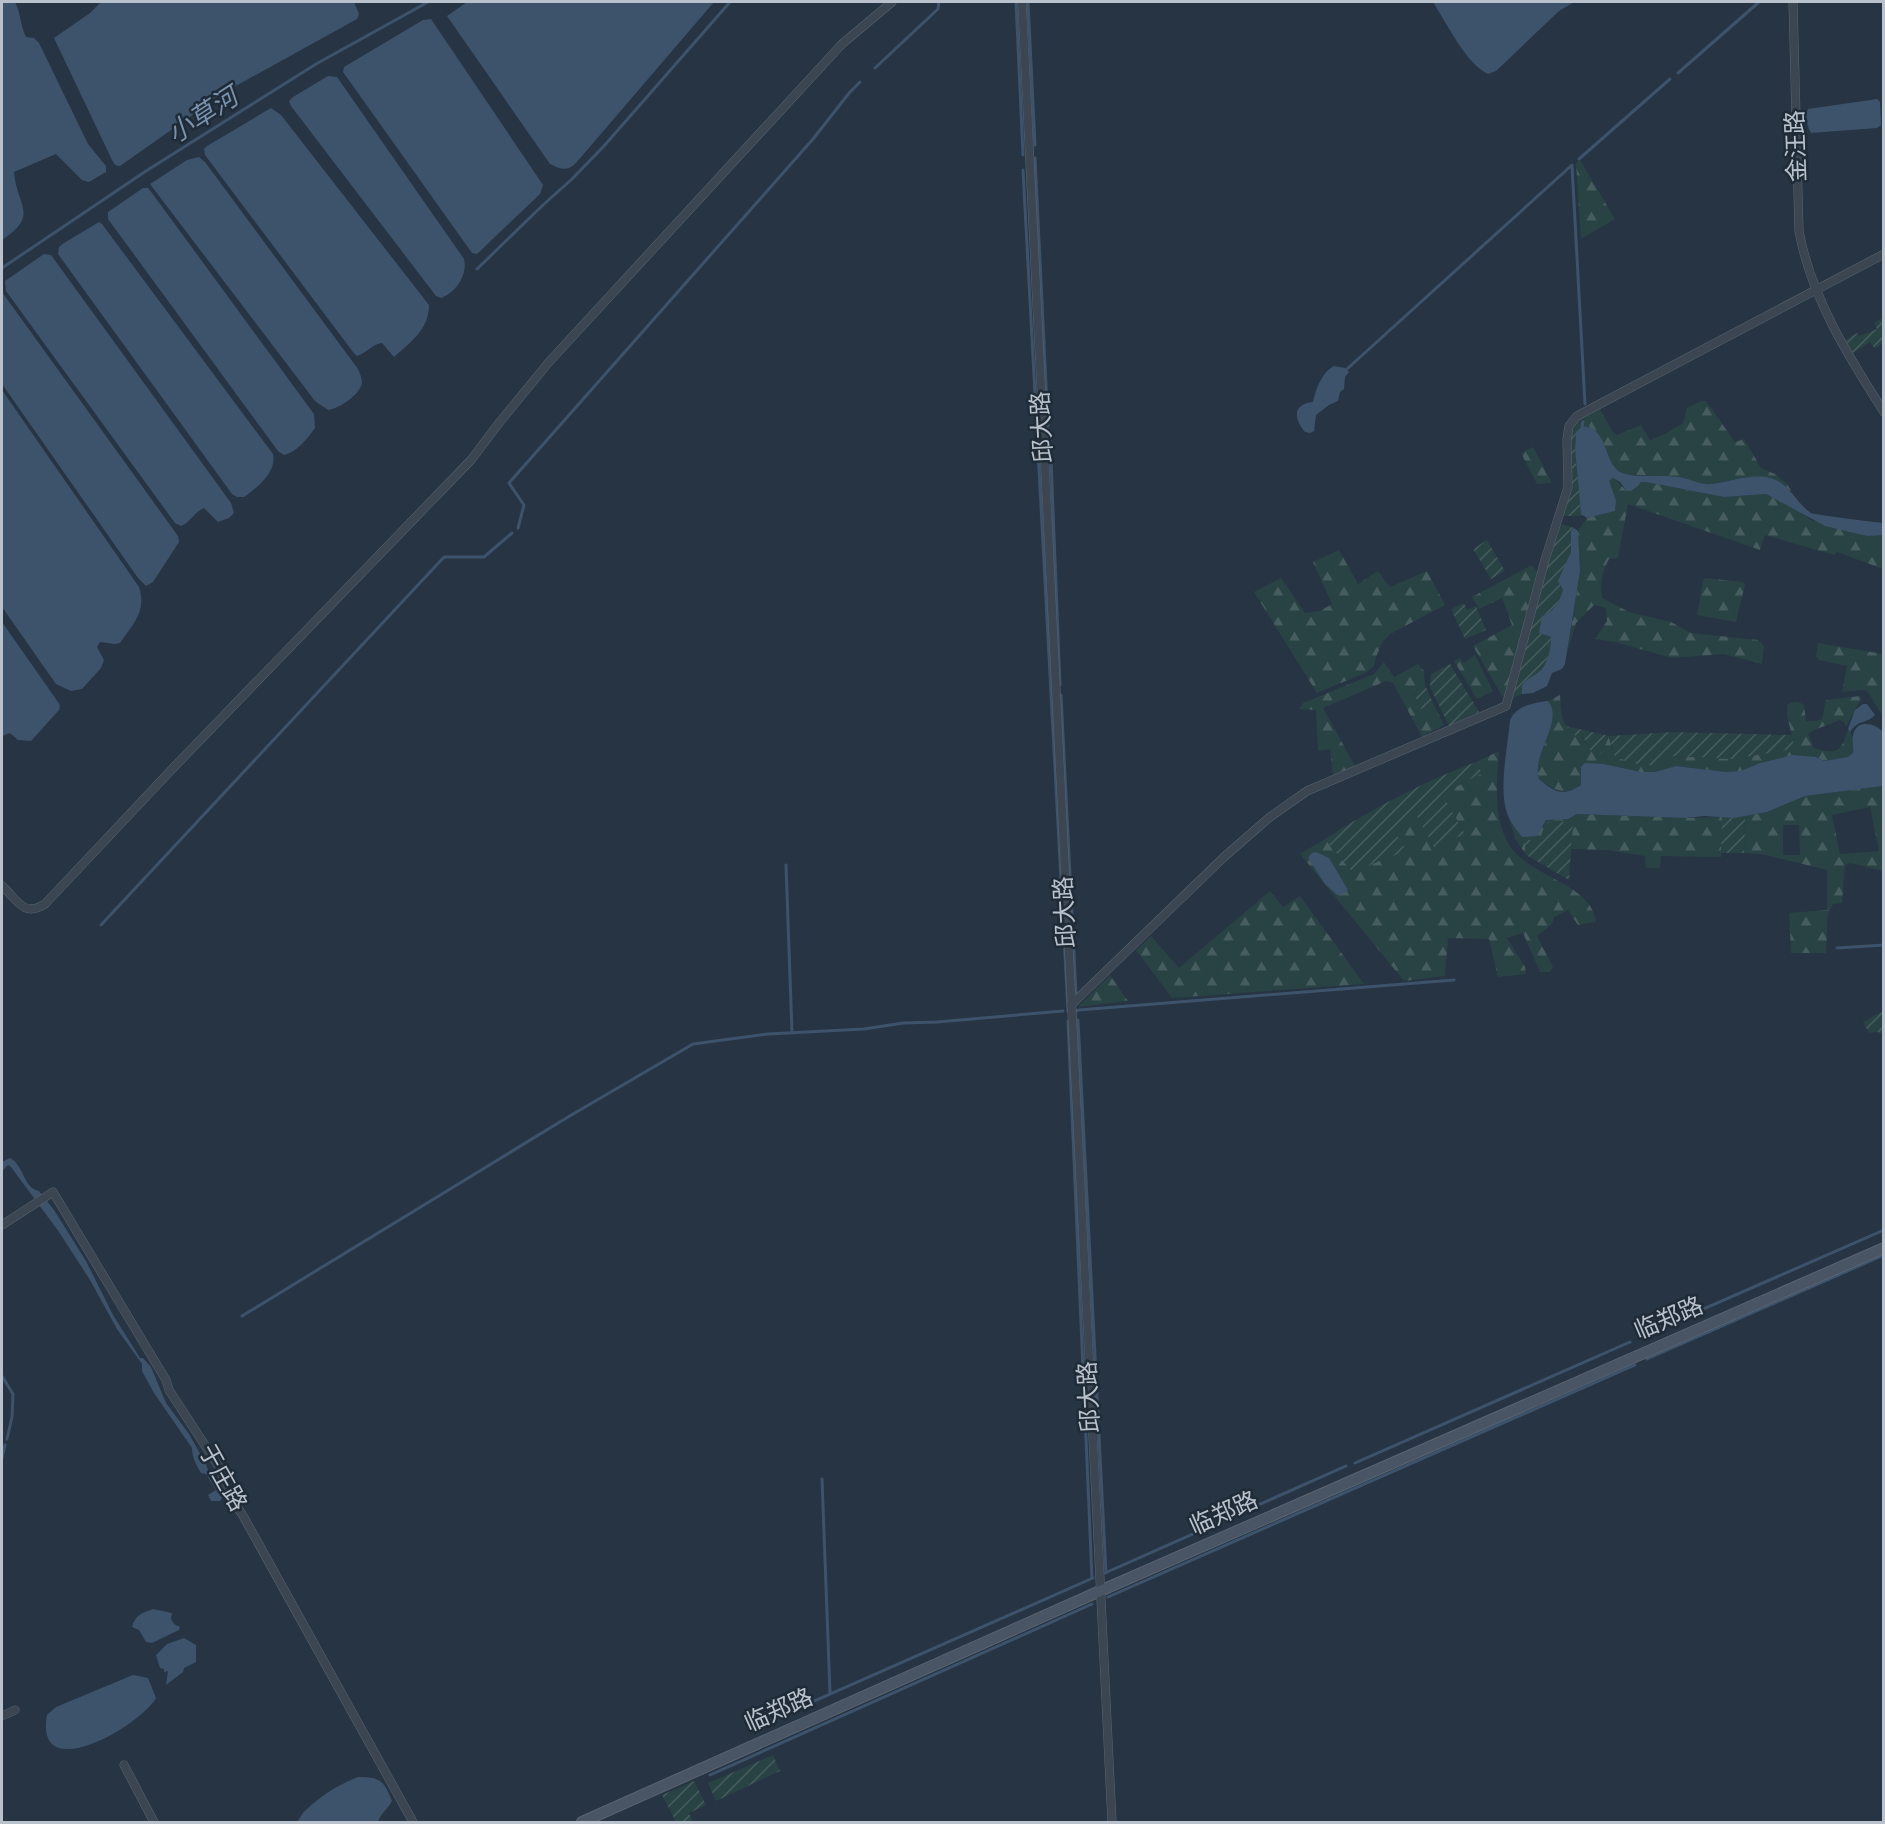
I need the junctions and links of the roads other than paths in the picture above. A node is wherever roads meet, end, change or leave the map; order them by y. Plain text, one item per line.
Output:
1 (892, 2) edge
2 (1022, 2) edge
3 (1793, 2) edge
4 (1884, 254) edge
5 (1817, 288) junction
6 (1884, 412) edge
7 (2, 886) edge
8 (1071, 1005) junction
9 (2, 1226) edge
10 (1884, 1248) edge
11 (1100, 1592) junction
12 (15, 1710) dead end
13 (2, 1716) edge
14 (124, 1765) dead end
15 (154, 1822) edge
16 (414, 1822) edge
17 (582, 1822) edge
18 (1112, 1822) edge

1 - 7 street
2 - 8 street, 邱大路
3 - 5 street, 金汪路
4 - 5 street
5 - 6 street, 金汪路
5 - 8 street
8 - 11 street, 邱大路
9 - 16 street, 于庄路
10 - 11 main road, 临郑路
11 - 17 main road, 临郑路
11 - 18 street, 邱大路
12 - 13 street
14 - 15 street

